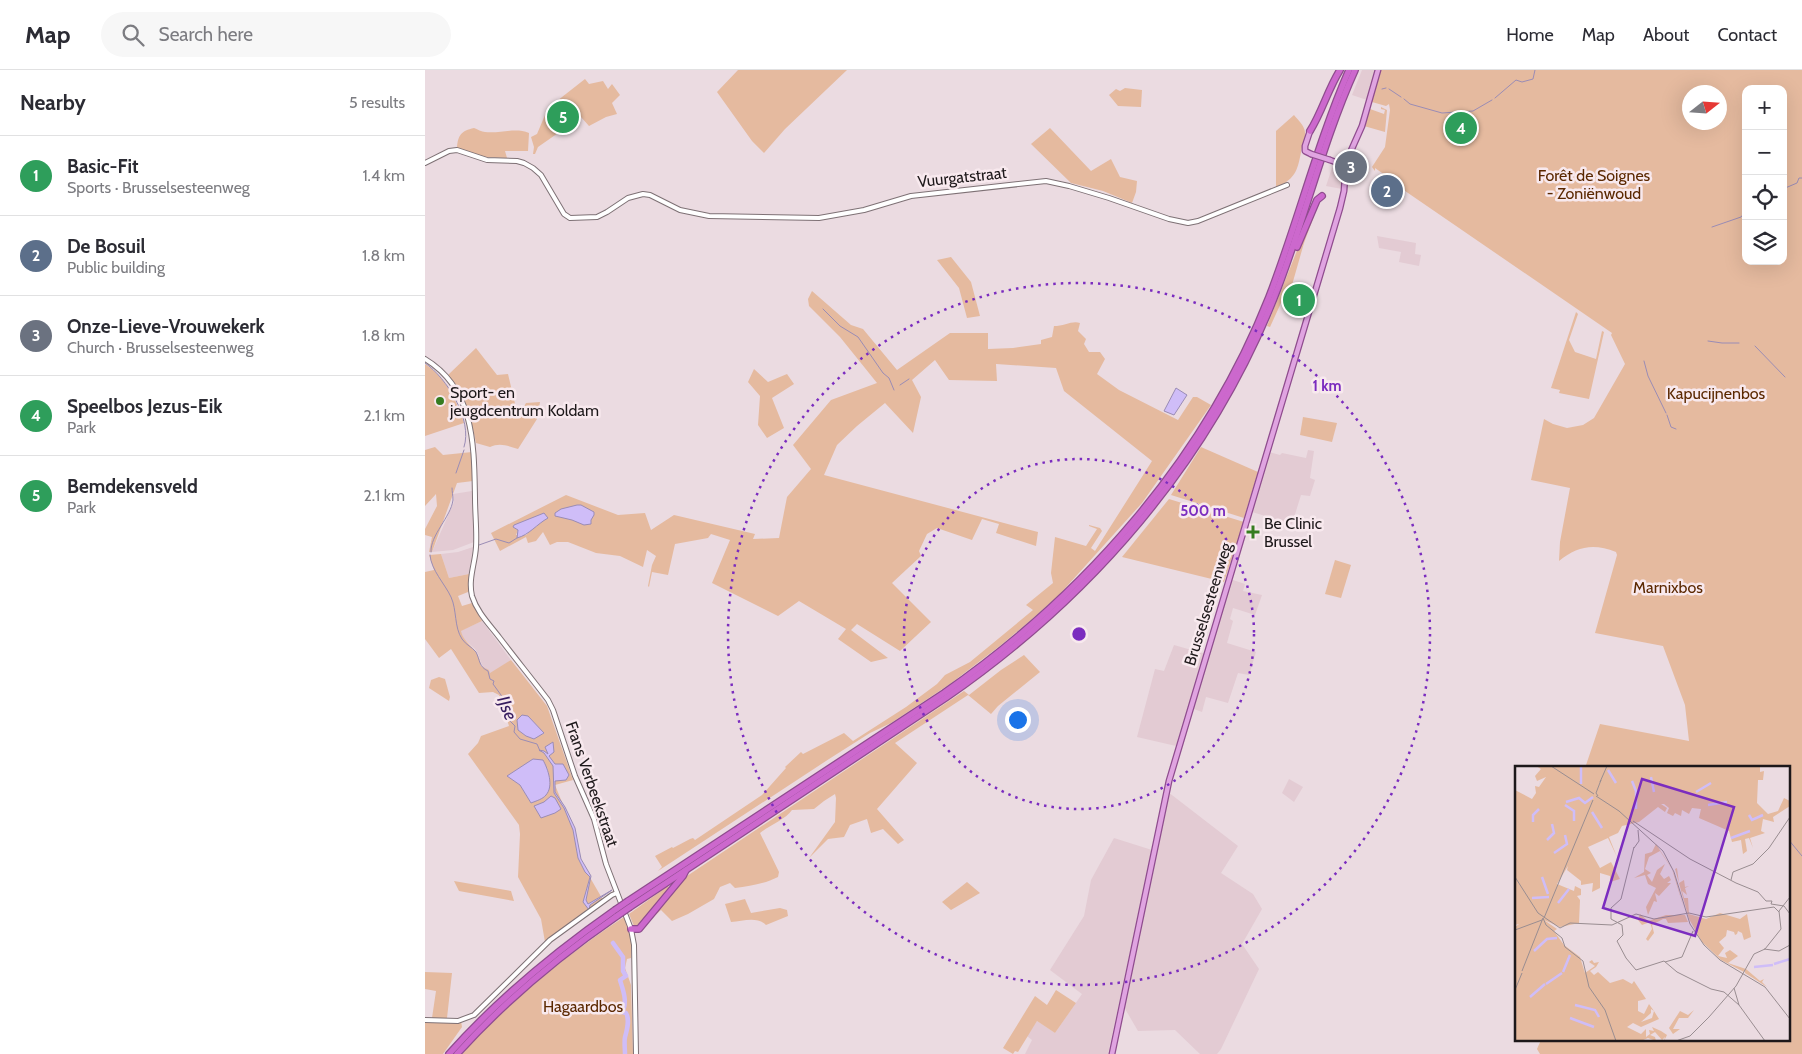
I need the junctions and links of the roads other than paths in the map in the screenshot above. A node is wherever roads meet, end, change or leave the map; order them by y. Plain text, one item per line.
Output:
1 (1339, 70) edge
2 (1349, 70) edge
3 (1355, 70) edge
4 (1379, 70) edge
5 (1310, 131) joint
6 (425, 163) edge
7 (1346, 166) junction
8 (1287, 185) dead end
9 (1322, 196) dead end
10 (1273, 300) junction
11 (425, 359) edge
12 (1222, 399) junction
13 (1215, 410) junction
14 (686, 869) junction
15 (617, 893) junction
16 (629, 904) junction
17 (632, 932) junction
18 (544, 967) junction
19 (425, 1020) edge
20 (449, 1054) edge
21 (457, 1054) edge
22 (636, 1054) edge
23 (1112, 1054) edge

1 - 5 highway
2 - 12 highway
3 - 10 highway
4 - 7 main road, Brusselsesteenweg
5 - 7 main road, bridge
6 - 8 street, Vuurgatstraat
7 - 23 main road, Brusselsesteenweg
9 - 10 highway
10 - 12 highway
11 - 15 street, Frans Verbeekstraat
12 - 13 highway
13 - 14 highway
13 - 16 highway
14 - 16 highway
14 - 17 highway
15 - 17 street, Frans Verbeekstraat
15 - 19 street
16 - 18 highway, bridge
17 - 22 street, Frans Verbeekstraat
18 - 20 highway
18 - 21 highway

